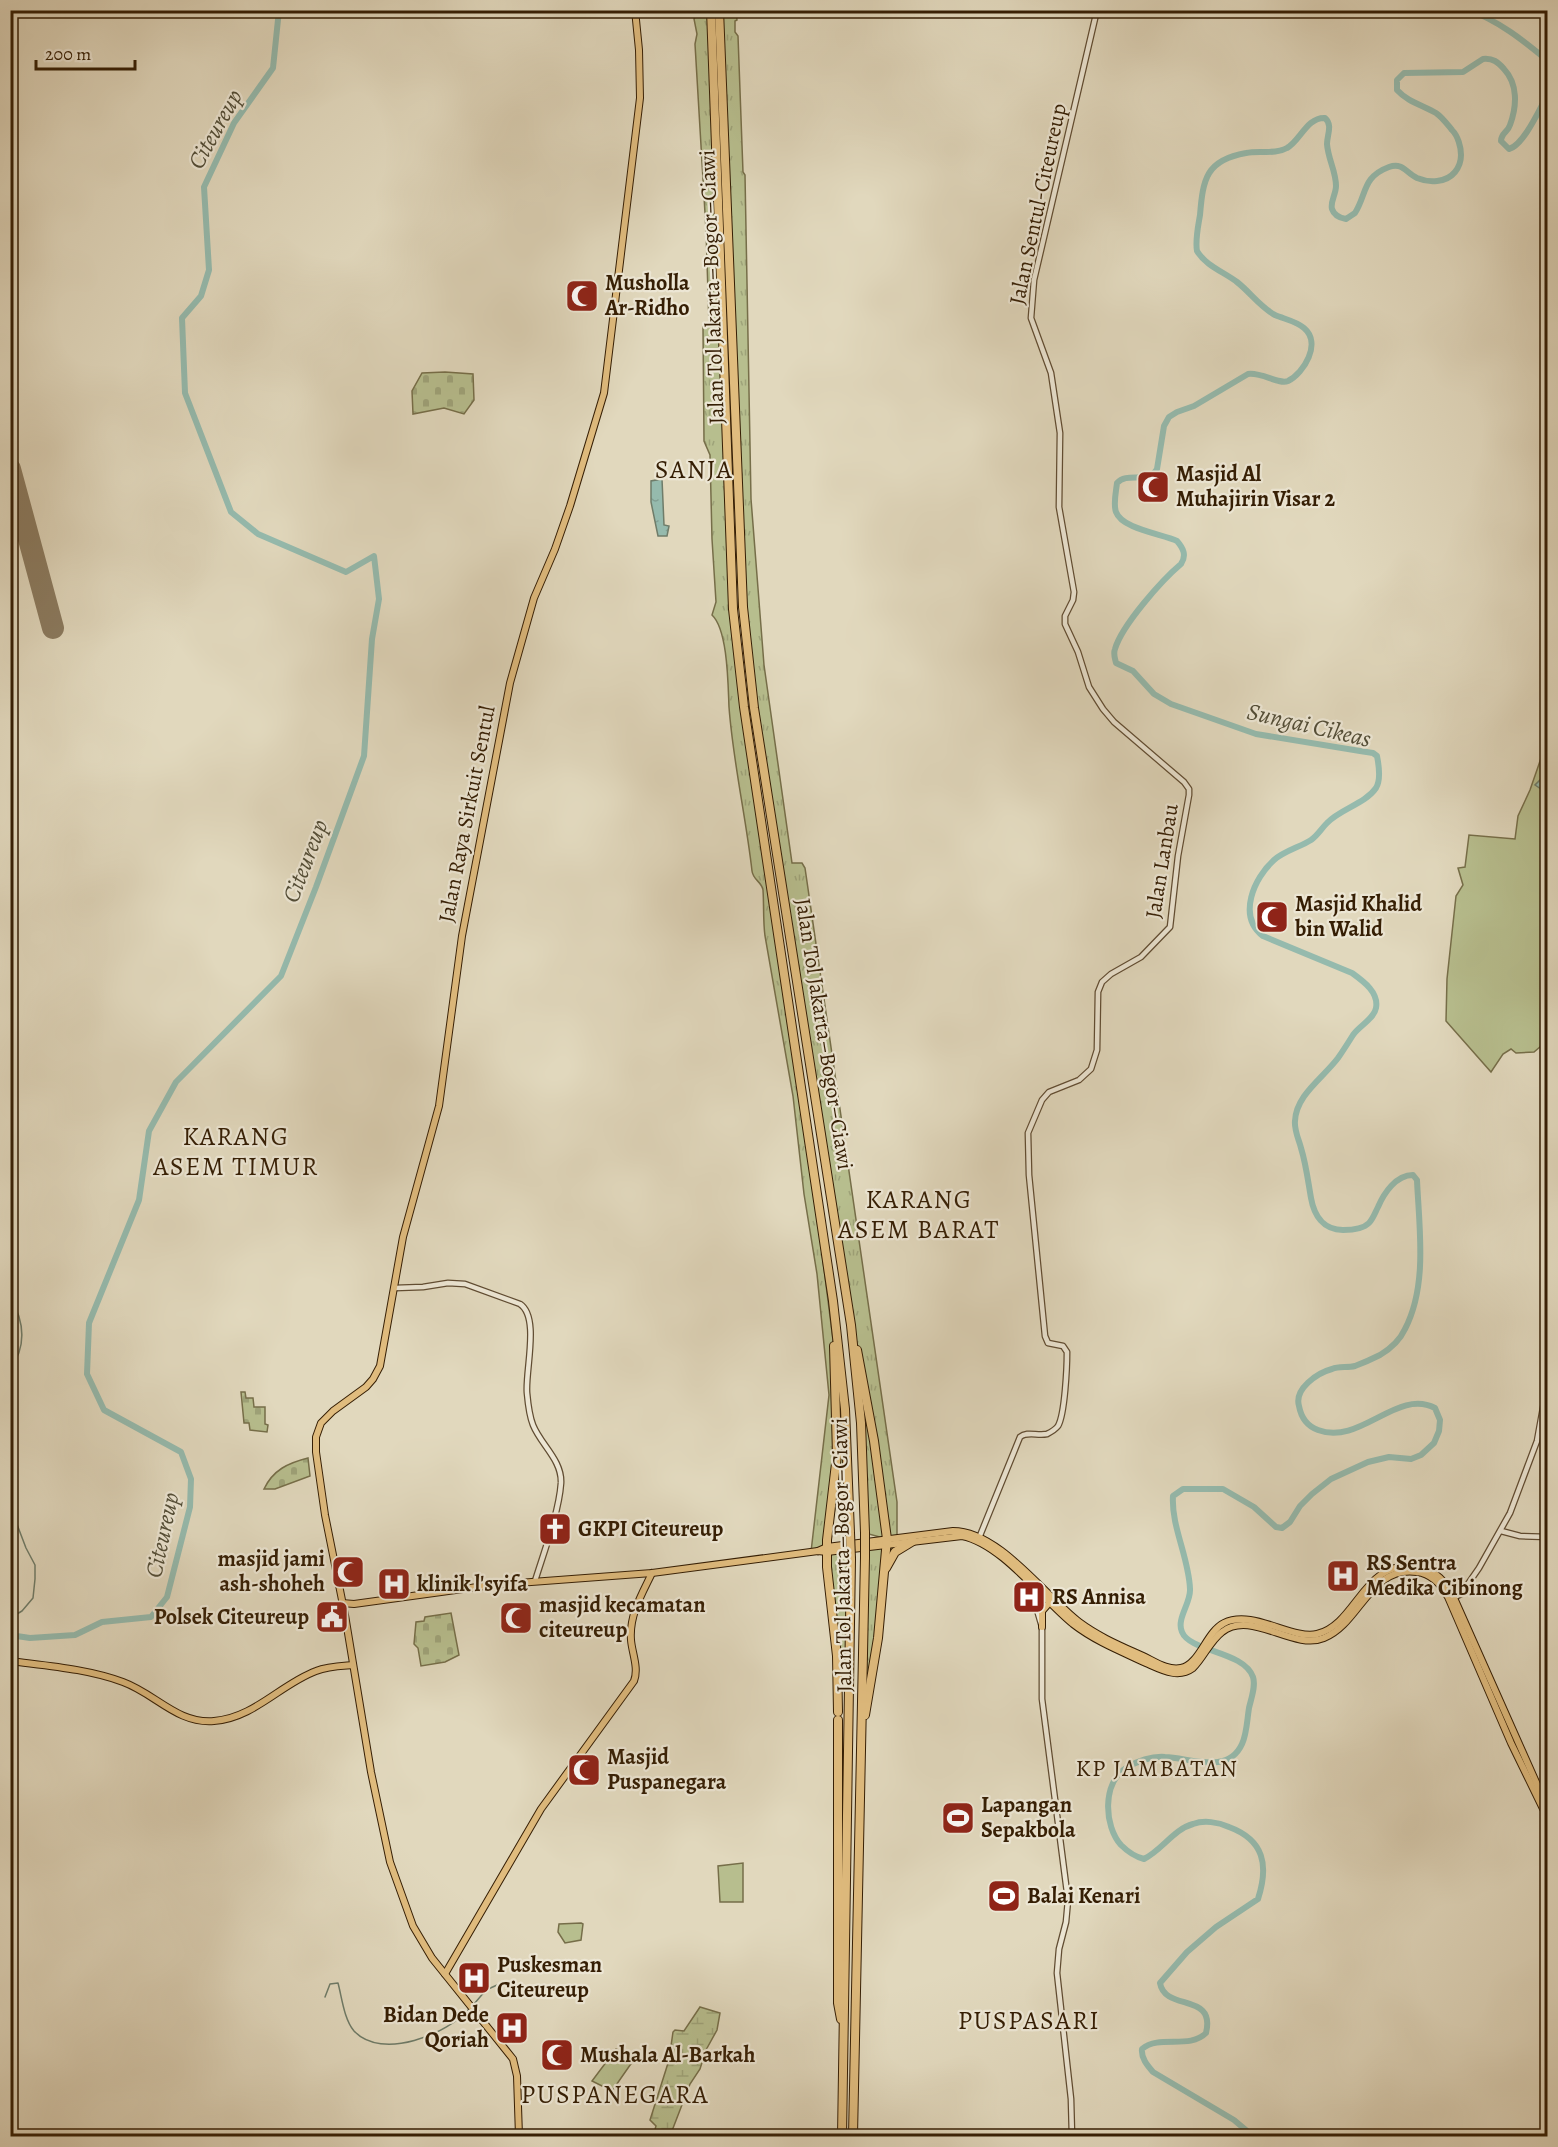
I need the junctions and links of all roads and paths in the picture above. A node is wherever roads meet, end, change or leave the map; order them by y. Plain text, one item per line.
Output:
1 (634, 10) edge
2 (711, 10) edge
3 (719, 10) edge
4 (1096, 10) edge
5 (1056, 403) joint
6 (395, 1288) junction
7 (851, 1325) junction
8 (836, 1328) junction
9 (1548, 1380) edge
10 (1501, 1531) junction
11 (1548, 1537) edge
12 (978, 1539) junction
13 (914, 1541) junction
14 (887, 1542) junction
15 (824, 1549) junction
16 (884, 1572) junction
17 (652, 1573) junction
18 (535, 1581) junction
19 (1026, 1581) junction
20 (1451, 1599) junction
21 (342, 1603) junction
22 (1049, 1603) junction
23 (354, 1604) junction
24 (345, 1614) junction
25 (1042, 1627) junction
26 (1202, 1652) junction
27 (10, 1661) edge
28 (353, 1665) junction
29 (861, 1735) junction
30 (1518, 1751) junction
31 (1548, 1809) edge
32 (1548, 1819) edge
33 (445, 1974) junction
34 (843, 2023) junction
35 (519, 2136) edge
36 (842, 2136) edge
37 (853, 2136) edge
38 (1072, 2136) edge

1 - 6 main road, Jalan Raya Sirkuit Sentul
2 - 8 highway, Jalan Tol Jakarta–Bogor–Ciawi
3 - 7 highway, Jalan Tol Jakarta–Bogor–Ciawi
4 - 5 street, Jalan Sentul-Citeureup
5 - 12 street, Jalan Lanbau
6 - 18 street
6 - 21 main road, Jalan Raya Sirkuit Sentul
7 - 14 highway
7 - 29 highway, Jalan Tol Jakarta–Bogor–Ciawi, bridge
8 - 15 highway
8 - 34 highway, Jalan Tol Jakarta–Bogor–Ciawi, bridge
9 - 10 street
10 - 11 street
10 - 20 street
12 - 13 main road
12 - 14 main road
12 - 19 main road
12 - 26 main road
13 - 14 main road
13 - 16 highway
14 - 15 main road
14 - 16 highway
15 - 17 main road
15 - 34 highway
16 - 29 highway
17 - 18 main road
17 - 33 main road
18 - 23 main road
19 - 22 main road
19 - 25 street
20 - 26 main road
20 - 30 main road
21 - 23 main road
21 - 24 main road, Jalan Raya Sirkuit Sentul
22 - 25 main road
22 - 26 main road
23 - 24 main road
24 - 28 main road, Jalan Raya Sirkuit Sentul
25 - 38 street
27 - 28 main road
28 - 33 main road, Jalan Raya Sirkuit Sentul
29 - 37 highway, Jalan Tol Jakarta–Bogor–Ciawi
30 - 31 main road
30 - 32 main road
33 - 35 main road, Jalan Raya Sirkuit Sentul
34 - 36 highway, Jalan Tol Jakarta–Bogor–Ciawi

